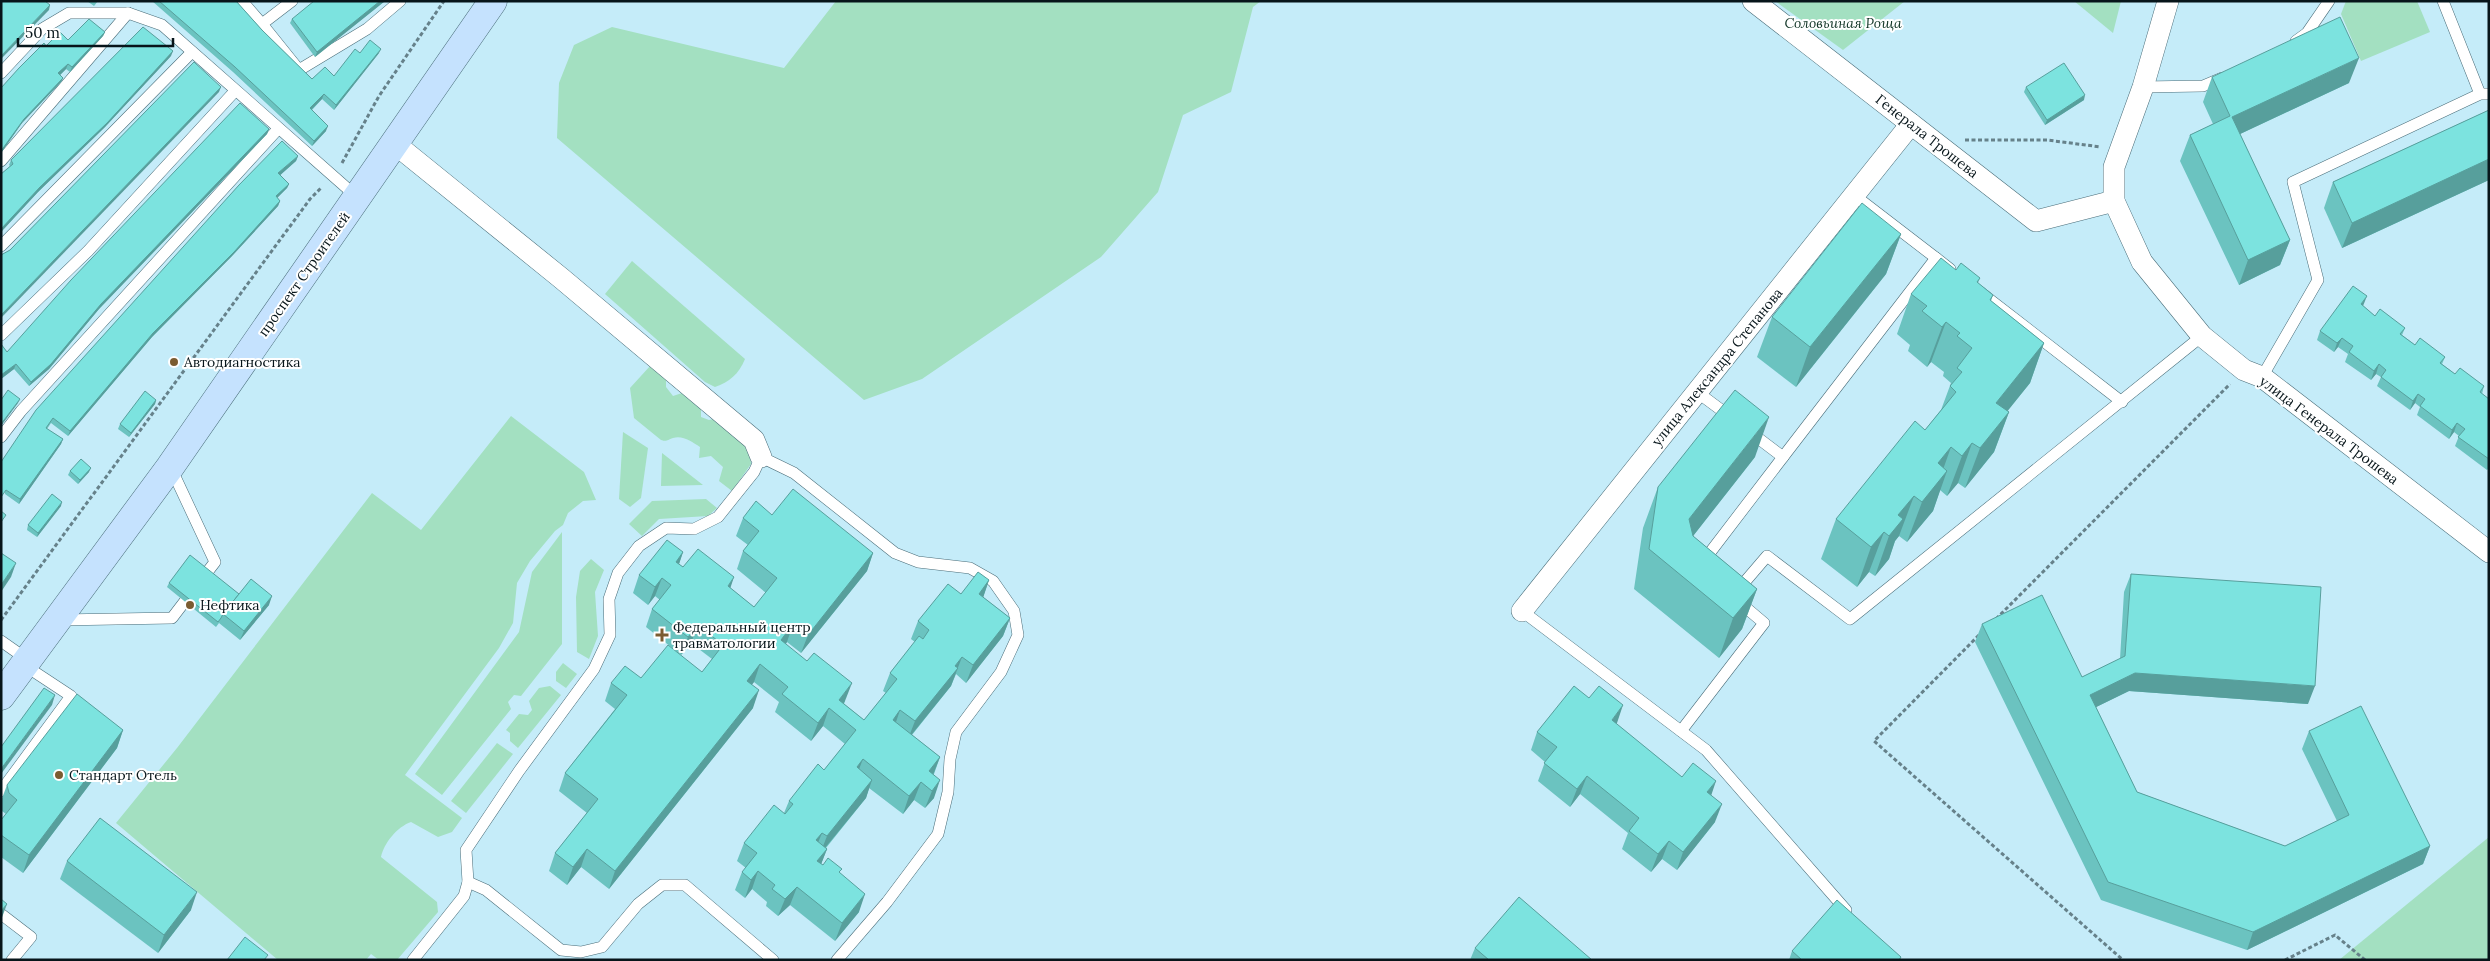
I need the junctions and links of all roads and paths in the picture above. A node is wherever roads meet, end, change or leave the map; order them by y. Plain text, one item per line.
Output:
1 (242, 1) edge
2 (292, 1) edge
3 (400, 1) edge
4 (444, 1) edge
5 (493, 1) edge
6 (1753, 1) edge
7 (2168, 1) edge
8 (2329, 1) edge
9 (2443, 1) edge
10 (128, 12) junction
11 (262, 24) junction
12 (2286, 49) edge
13 (192, 52) junction
14 (1, 72) edge
15 (2237, 72) edge
16 (2143, 87) junction
17 (235, 91) junction
18 (2484, 94) edge
19 (1911, 124) junction
20 (278, 129) junction
21 (1932, 140) junction
22 (394, 143) junction
23 (2120, 150) junction
24 (1, 161) edge
25 (334, 177) junction
26 (1854, 195) junction
27 (357, 197) junction
28 (2114, 201) junction
29 (1, 246) edge
30 (1936, 258) junction
31 (1, 335) edge
32 (2202, 336) junction
33 (2253, 373) junction
34 (1697, 392) junction
35 (2122, 402) junction
36 (1, 438) edge
37 (761, 457) junction
38 (1783, 457) junction
39 (170, 467) junction
40 (2489, 552) edge
41 (1706, 573) edge
42 (1522, 611) joint
43 (1, 620) edge
44 (58, 620) junction
45 (1993, 622) edge
46 (1986, 628) edge
47 (1, 640) edge
48 (26, 663) junction
49 (1, 696) edge
50 (1681, 731) junction
51 (1, 791) edge
52 (468, 882) junction
53 (1, 914) edge
54 (1856, 922) edge
55 (12, 960) edge
56 (413, 960) edge
57 (773, 960) edge
58 (837, 960) edge
59 (2124, 960) edge
60 (2285, 960) edge
61 (2364, 960) edge

1 - 11 lane
2 - 11 lane
3 - 11 lane
4 - 25 path
5 - 22 main road, проспект Строителей
6 - 19 street, Генерала Трошева
7 - 16 street
8 - 12 lane
9 - 18 lane
10 - 13 lane
10 - 14 lane
10 - 24 lane
13 - 17 lane
13 - 29 lane
15 - 16 lane
16 - 23 street
17 - 20 lane
17 - 31 lane
18 - 33 lane
19 - 21 street, Генерала Трошева
19 - 26 street, улица Александра Степанова
20 - 25 lane
20 - 36 lane
21 - 23 path
21 - 28 street, Генерала Трошева
22 - 27 main road, проспект Строителей
22 - 37 street
23 - 28 street
25 - 27 lane
25 - 43 path
26 - 30 lane
26 - 34 street, улица Александра Степанова
27 - 39 main road, проспект Строителей
28 - 32 street, улица Генерала Трошева
30 - 35 lane
30 - 38 lane
32 - 33 street, улица Генерала Трошева
32 - 35 lane
33 - 40 street, улица Генерала Трошева
33 - 45 path
34 - 38 lane
34 - 42 street, улица Александра Степанова
35 - 50 lane
37 - 52 lane
37 - 58 lane
38 - 41 lane
39 - 44 main road, проспект Строителей
39 - 44 lane
42 - 50 lane
44 - 48 main road, проспект Строителей
46 - 59 path
47 - 48 lane
48 - 49 main road, проспект Строителей
48 - 51 lane
50 - 54 lane
52 - 56 lane
52 - 57 lane
53 - 55 lane
60 - 61 path

